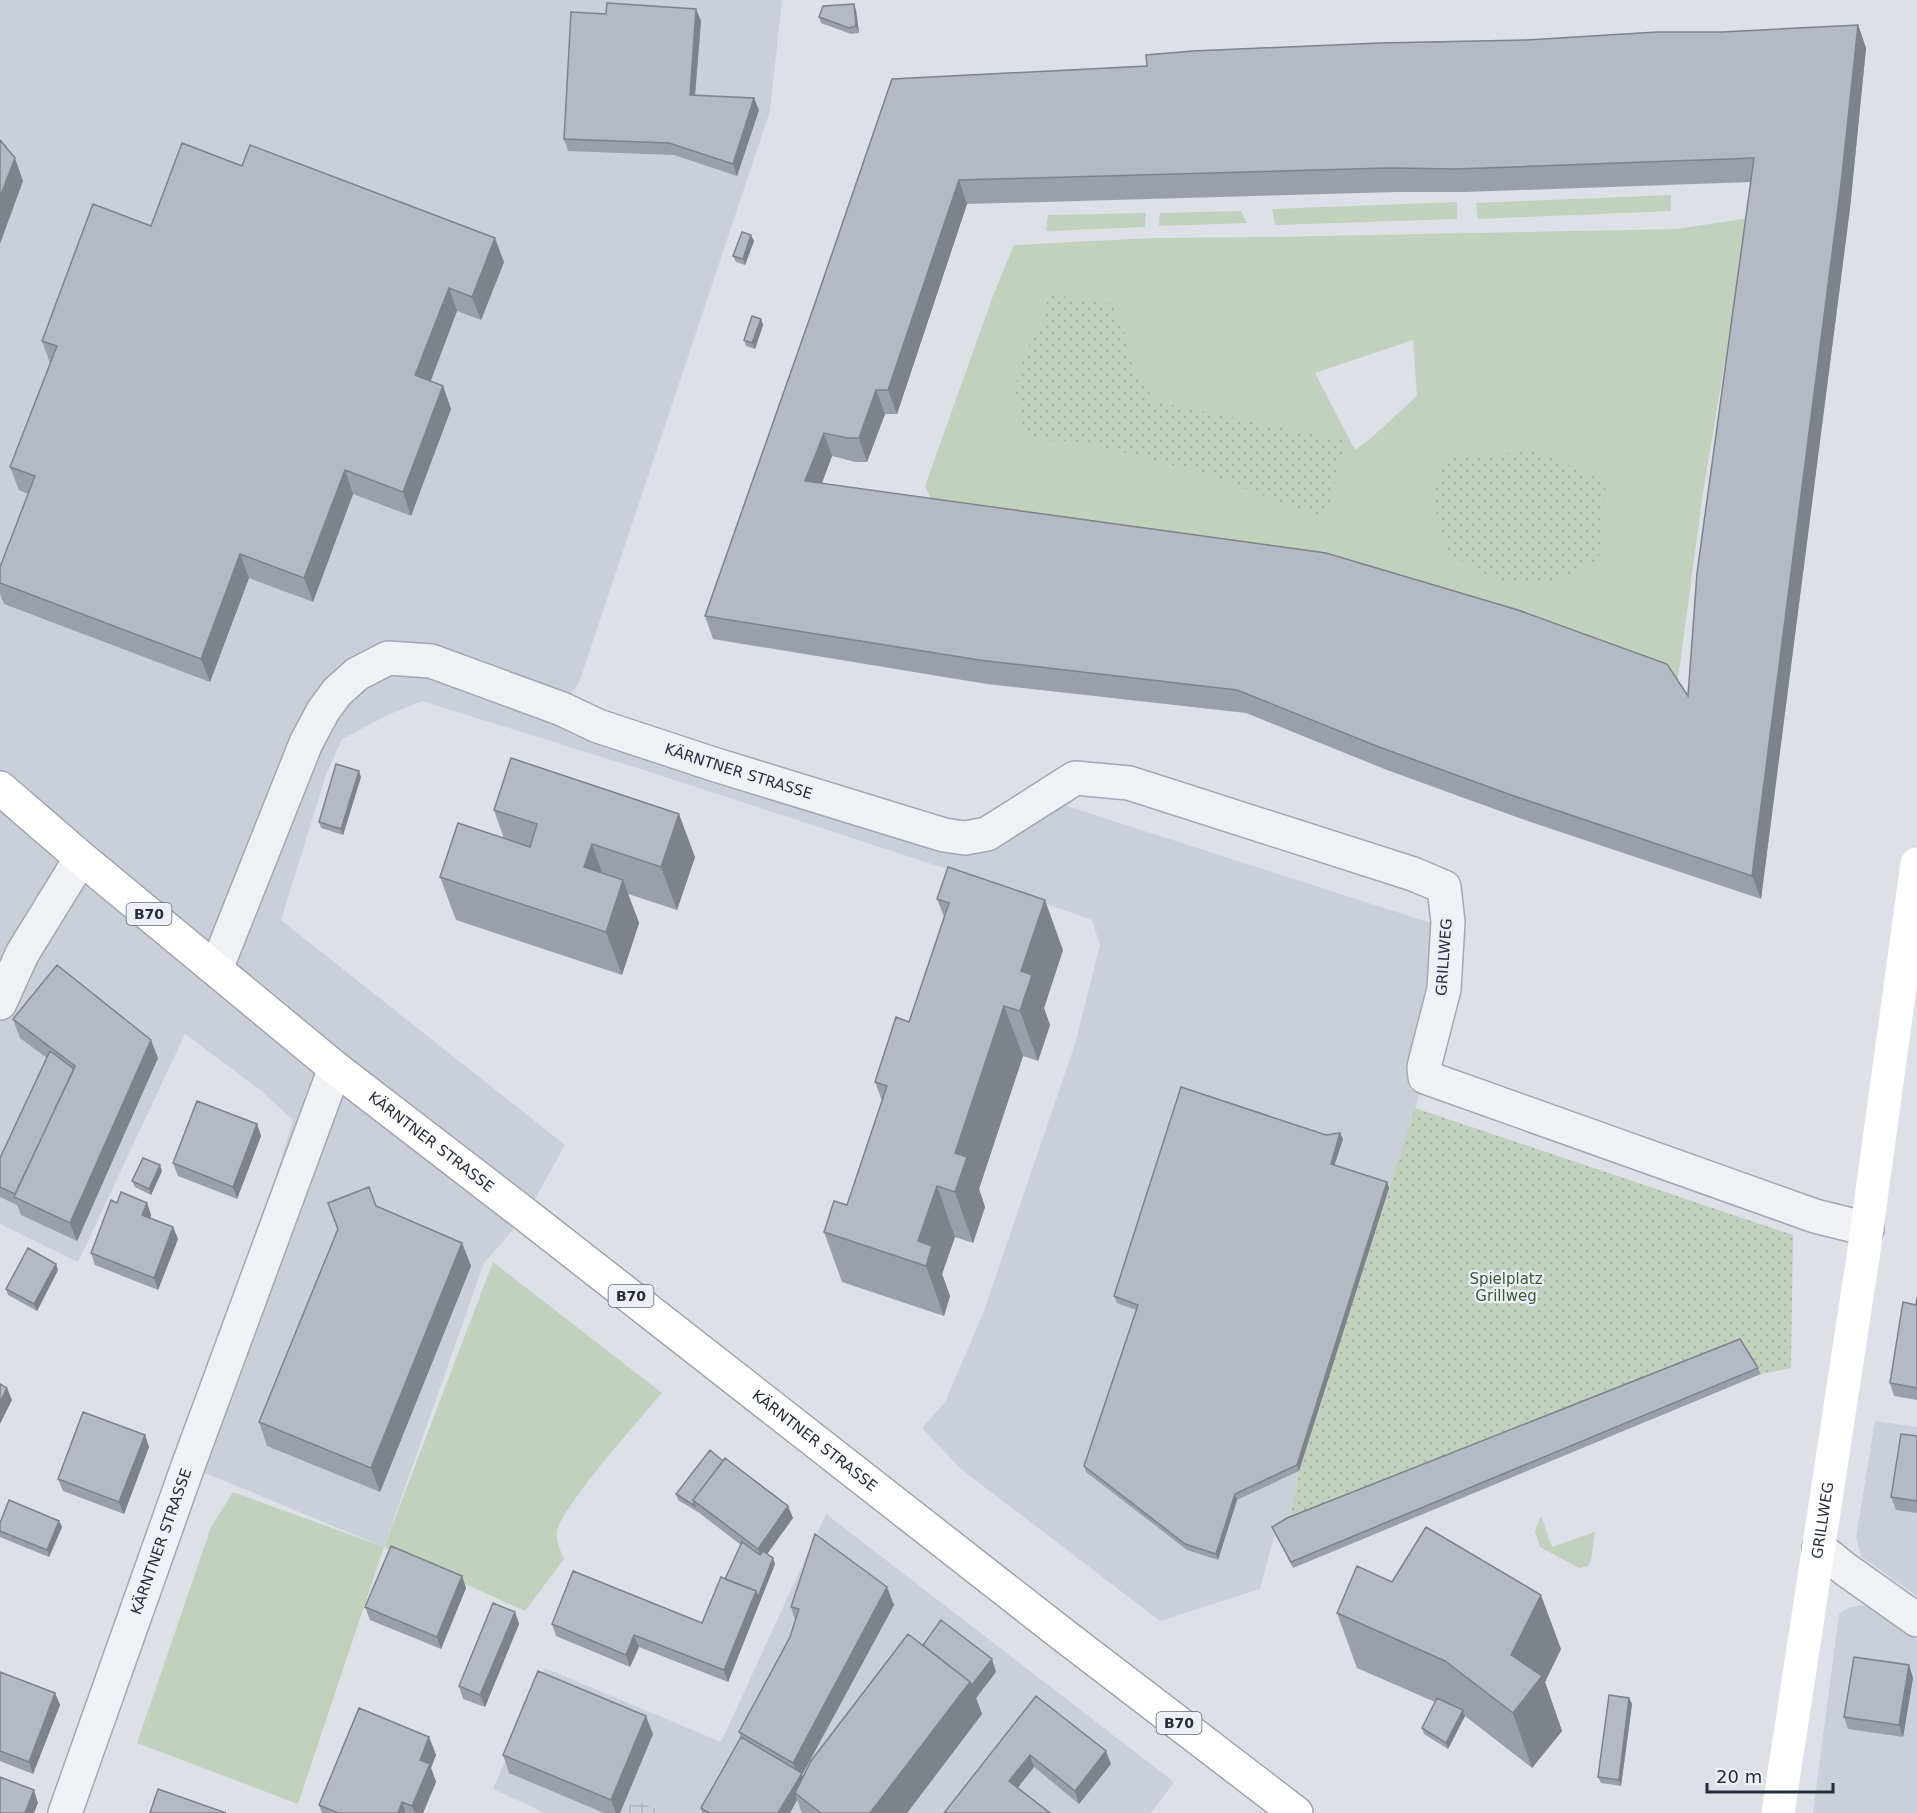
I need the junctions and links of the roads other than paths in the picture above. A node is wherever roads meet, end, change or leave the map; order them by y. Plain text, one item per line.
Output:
1 (0, 788) edge
2 (1023, 810) joint
3 (81, 858) junction
4 (1917, 864) edge
5 (216, 969) junction
6 (0, 1003) edge
7 (335, 1068) junction
8 (1867, 1229) junction
9 (1819, 1548) junction
10 (1917, 1620) edge
11 (64, 1813) edge
12 (1296, 1813) edge
13 (1778, 1813) edge

1 - 3 main road, KÄRNTNER STRASSE / B70
2 - 5 street, KÄRNTNER STRASSE
2 - 8 street, GRILLWEG
3 - 5 main road, KÄRNTNER STRASSE / B70
3 - 6 street
4 - 8 main road, GRILLWEG
5 - 7 main road, KÄRNTNER STRASSE / B70
7 - 11 street, KÄRNTNER STRASSE
7 - 12 main road, KÄRNTNER STRASSE / B70
8 - 9 main road, GRILLWEG
9 - 10 street
9 - 13 main road, GRILLWEG

